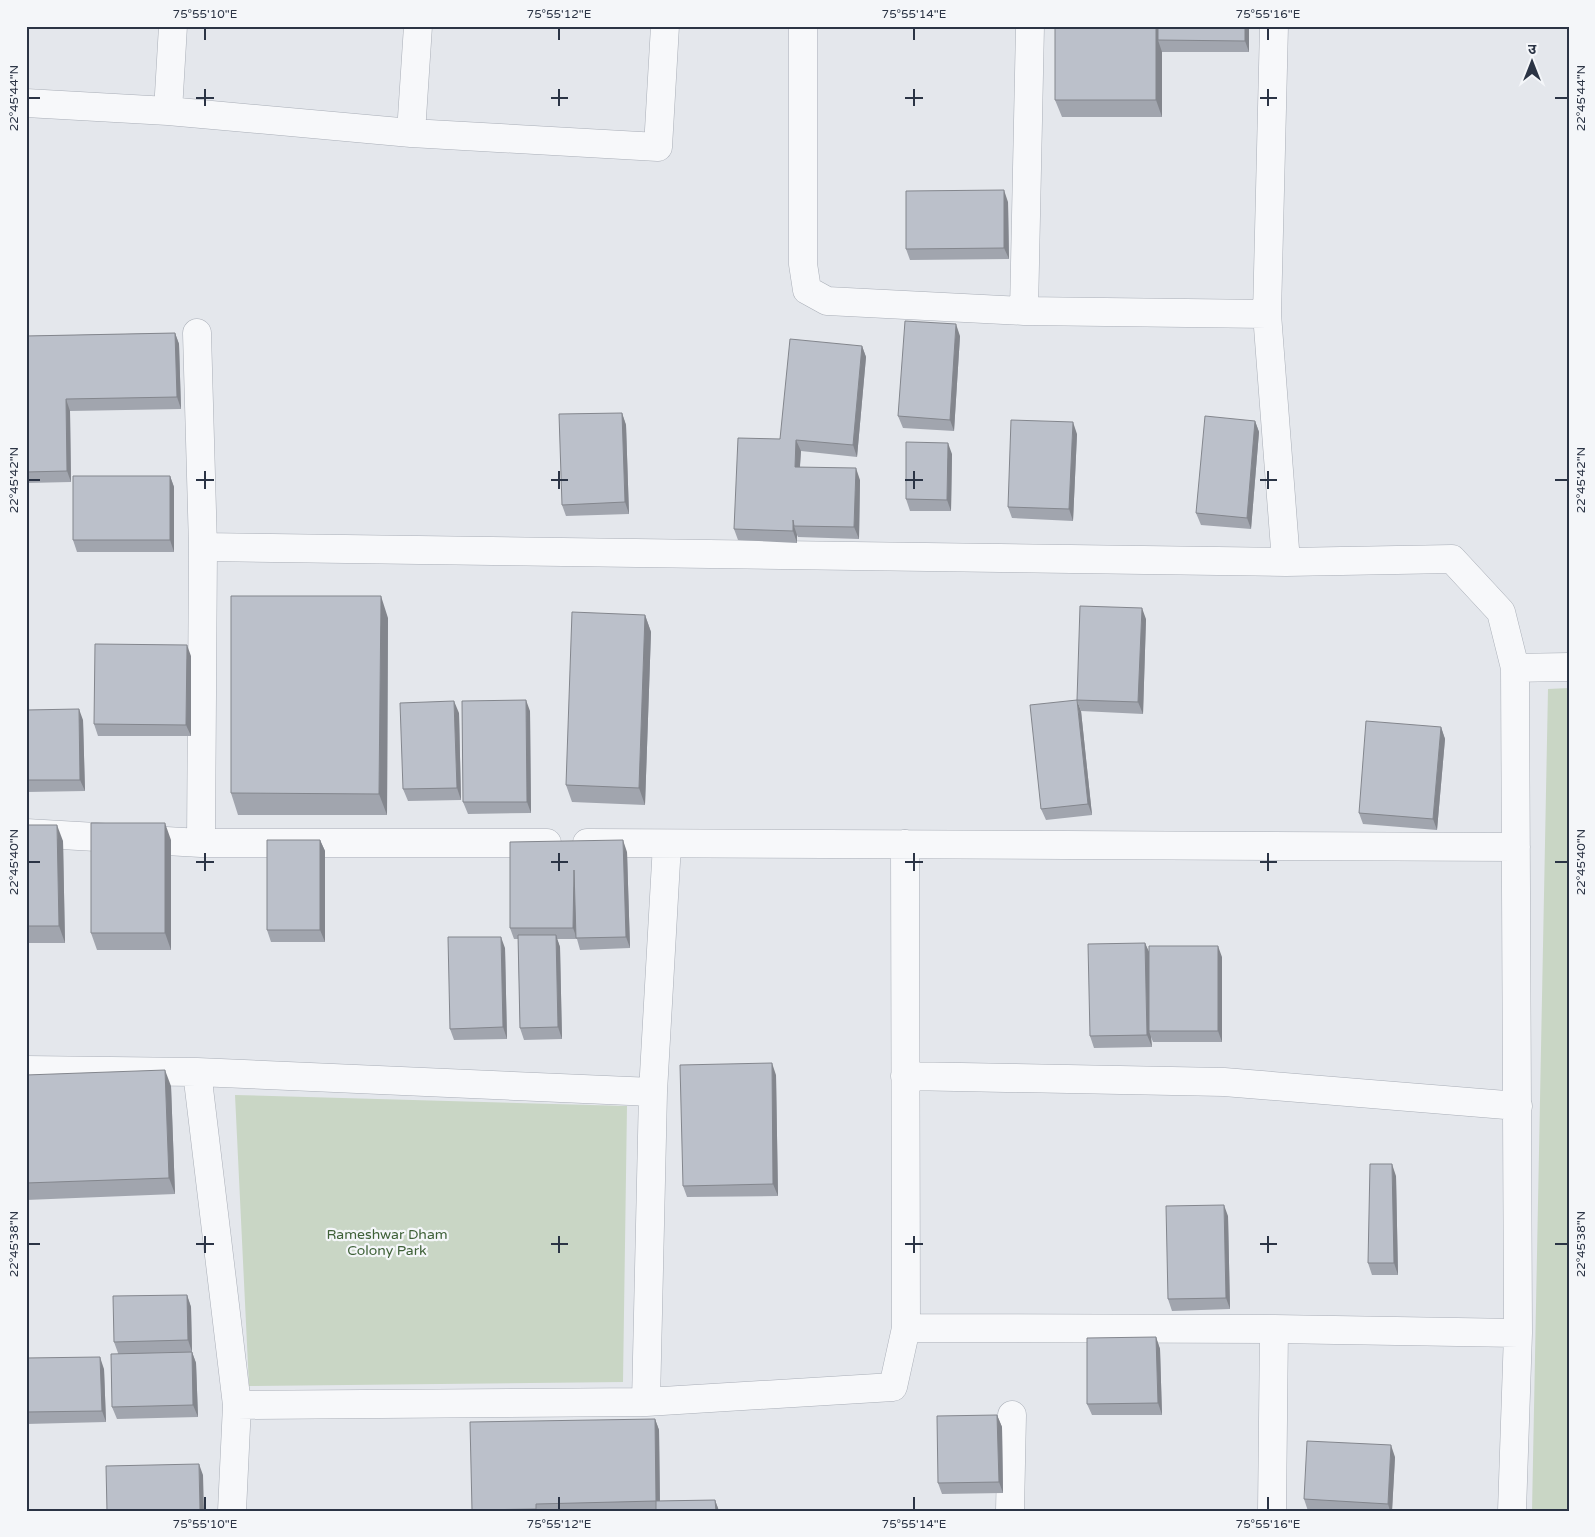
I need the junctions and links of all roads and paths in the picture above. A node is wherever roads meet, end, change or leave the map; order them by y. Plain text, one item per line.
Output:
1 (173, 26) edge
2 (418, 26) edge
3 (666, 26) edge
4 (803, 26) edge
5 (1030, 26) edge
6 (1274, 26) edge
7 (26, 103) edge
8 (168, 112) junction
9 (411, 133) junction
10 (1024, 311) junction
11 (1267, 314) junction
12 (197, 333) dead end
13 (203, 547) junction
14 (1286, 562) junction
15 (1569, 667) edge
16 (1515, 668) junction
17 (26, 833) edge
18 (201, 843) junction
19 (667, 844) junction
20 (905, 844) junction
21 (1516, 847) junction
22 (26, 1070) edge
23 (197, 1072) junction
24 (905, 1076) junction
25 (652, 1092) junction
26 (1518, 1106) junction
27 (906, 1328) junction
28 (1274, 1329) junction
29 (1518, 1333) junction
30 (646, 1402) junction
31 (236, 1405) junction
32 (1012, 1415) dead end
33 (232, 1511) edge
34 (1010, 1511) edge
35 (1272, 1511) edge
36 (1512, 1511) edge

1 - 8 street
2 - 9 street
3 - 9 street
4 - 10 street
5 - 10 street
6 - 11 street
7 - 8 street
8 - 9 street
10 - 11 street
11 - 14 street
12 - 13 street
13 - 14 street
13 - 18 street
14 - 16 street
15 - 16 street
16 - 21 street
17 - 18 street
18 - 19 street
19 - 20 street
19 - 25 street
20 - 21 street
20 - 24 street
21 - 26 street
22 - 23 street
23 - 25 street
23 - 31 street
24 - 26 street
24 - 27 street
25 - 30 street
26 - 29 street
27 - 28 street
27 - 30 street
28 - 29 street
28 - 35 street
29 - 36 street
30 - 31 street
31 - 33 street
32 - 34 street

